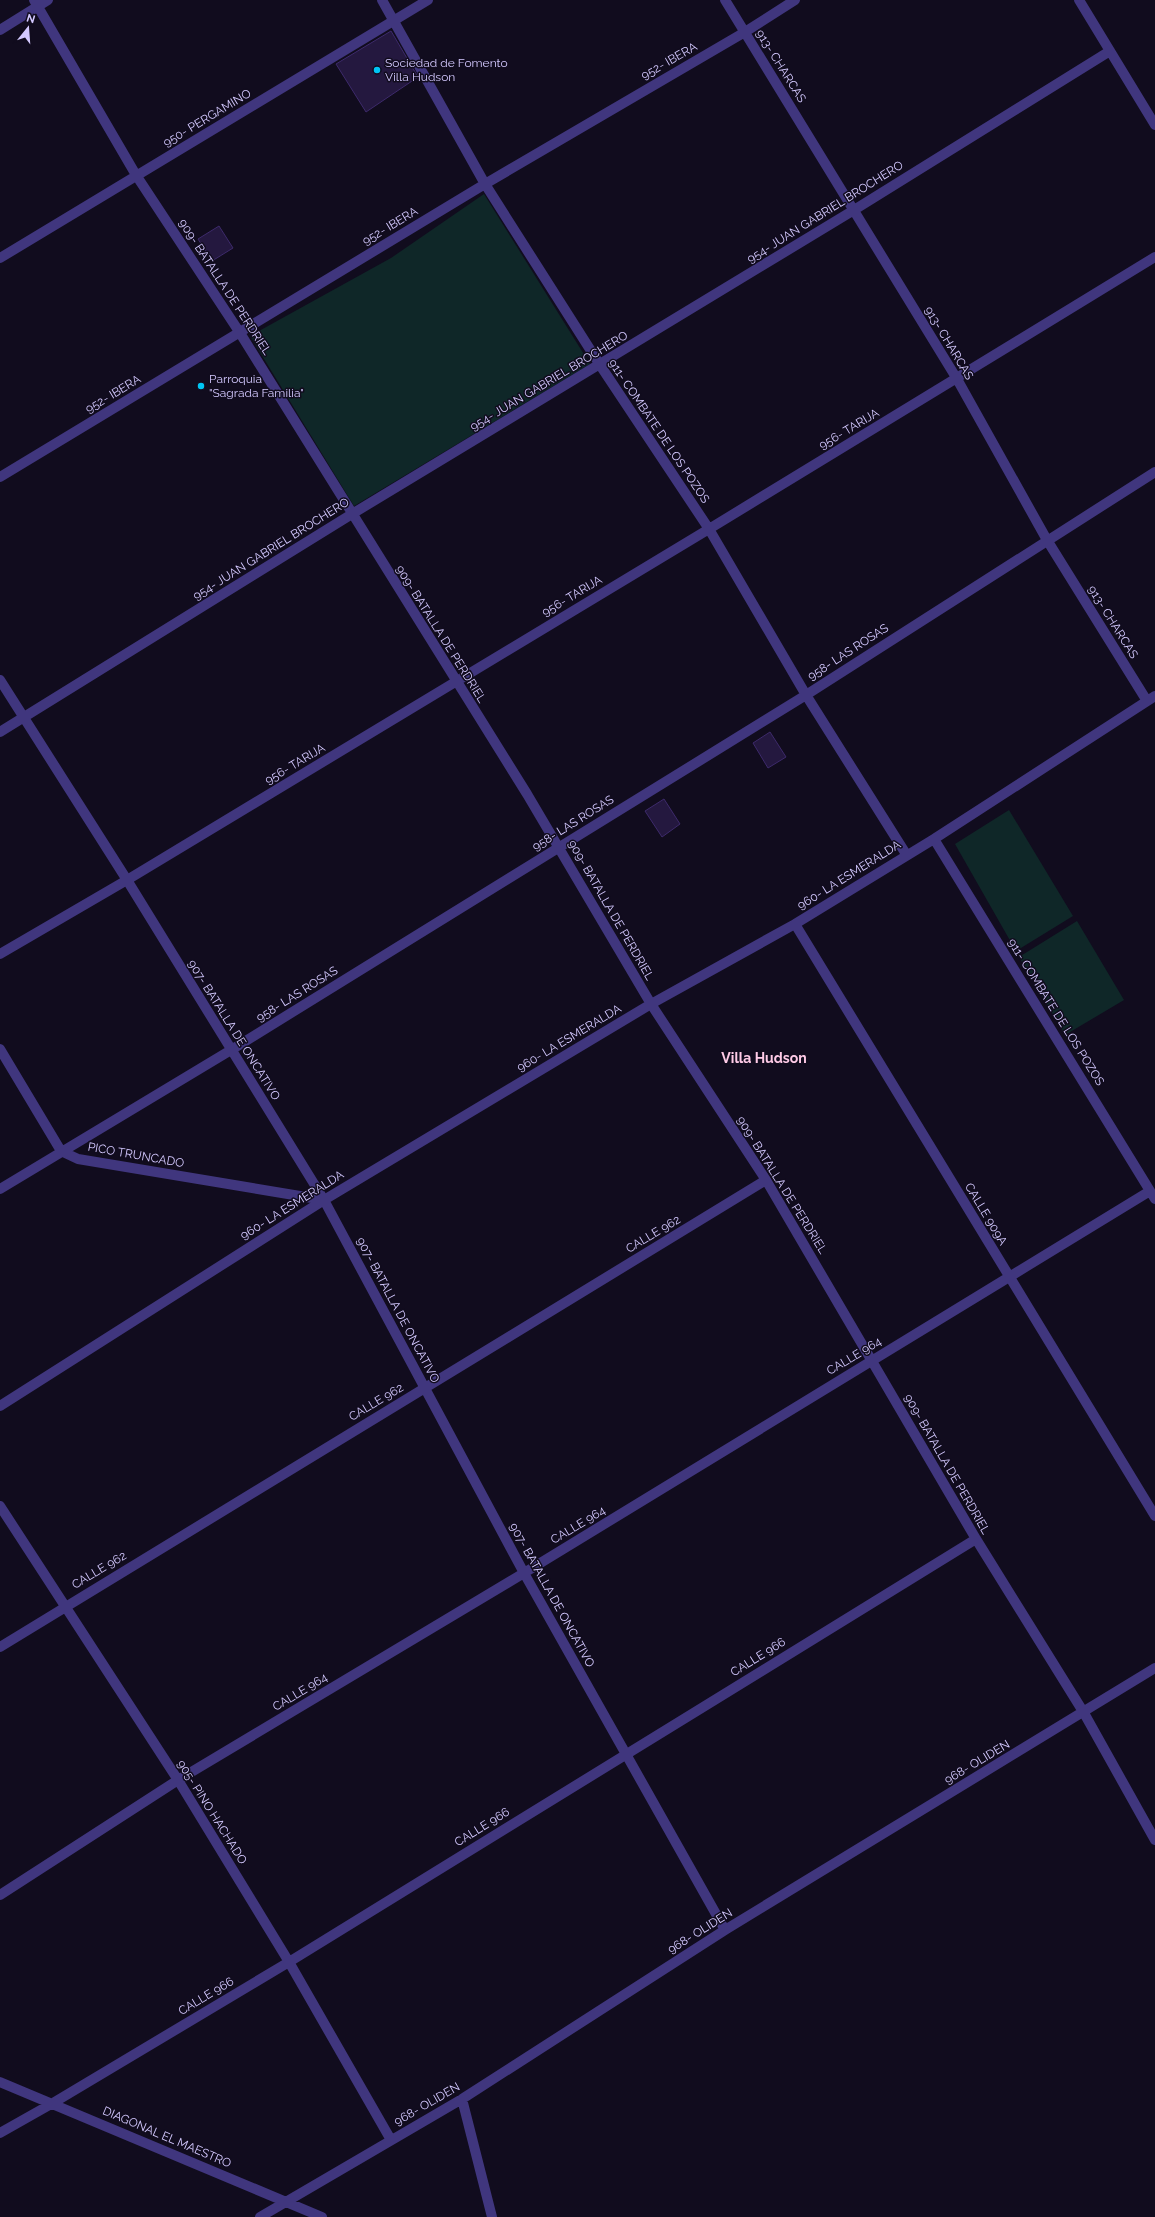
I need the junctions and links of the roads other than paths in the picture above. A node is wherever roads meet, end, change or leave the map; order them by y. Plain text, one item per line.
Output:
1 (48, 0) edge
2 (382, 0) edge
3 (428, 0) edge
4 (725, 0) edge
5 (796, 0) edge
6 (1079, 0) edge
7 (35, 3) edge
8 (395, 21) junction
9 (0, 30) edge
10 (745, 32) junction
11 (1110, 51) junction
12 (1155, 125) edge
13 (136, 175) junction
14 (485, 184) junction
15 (854, 210) junction
16 (1155, 257) edge
17 (0, 258) edge
18 (240, 333) junction
19 (600, 365) junction
20 (957, 379) junction
21 (1155, 472) edge
22 (0, 477) edge
23 (352, 514) junction
24 (709, 529) junction
25 (1047, 540) junction
26 (0, 680) edge
27 (456, 682) junction
28 (806, 694) junction
29 (1151, 699) edge
30 (24, 718) junction
31 (0, 732) edge
32 (934, 839) junction
33 (559, 847) junction
34 (906, 854) junction
35 (127, 880) junction
36 (795, 924) junction
37 (0, 954) edge
38 (651, 1004) junction
39 (0, 1049) edge
40 (231, 1050) junction
41 (61, 1151) junction
42 (766, 1180) junction
43 (0, 1189) edge
44 (1153, 1195) edge
45 (324, 1200) junction
46 (1009, 1277) junction
47 (872, 1360) junction
48 (425, 1388) junction
49 (0, 1406) edge
50 (0, 1506) edge
51 (1155, 1516) edge
52 (976, 1539) junction
53 (524, 1573) junction
54 (66, 1606) junction
55 (0, 1647) edge
56 (1155, 1668) edge
57 (1084, 1713) junction
58 (626, 1754) junction
59 (178, 1780) junction
60 (1155, 1840) edge
61 (0, 1895) edge
62 (725, 1930) junction
63 (289, 1962) junction
64 (0, 2082) edge
65 (462, 2099) junction
66 (53, 2104) junction
67 (0, 2133) edge
68 (391, 2140) junction
69 (286, 2201) junction
70 (260, 2217) edge
71 (322, 2217) edge
72 (492, 2217) edge

1 - 7 street
2 - 8 street, 911- COMBATE DE LOS POZOS
3 - 8 street, 950- PERGAMINO
4 - 10 street, 913- CHARCAS
5 - 10 street, 952- IBERA
6 - 11 street
7 - 9 street
7 - 13 street, 909- BATALLA DE PERDRIEL
8 - 13 street, 950- PERGAMINO
8 - 14 street, 911- COMBATE DE LOS POZOS
10 - 14 street, 952- IBERA
10 - 15 street, 913- CHARCAS
11 - 12 street
11 - 15 street, 954- JUAN GABRIEL BROCHERO
13 - 17 street, 950- PERGAMINO
13 - 18 street, 909- BATALLA DE PERDRIEL
14 - 18 street, 952- IBERA
14 - 19 street, 911- COMBATE DE LOS POZOS
15 - 19 street, 954- JUAN GABRIEL BROCHERO
15 - 20 street, 913- CHARCAS
16 - 20 street, 956- TARIJA
18 - 22 street, 952- IBERA
18 - 23 street, 909- BATALLA DE PERDRIEL
19 - 23 street, 954- JUAN GABRIEL BROCHERO
19 - 24 street, 911- COMBATE DE LOS POZOS
20 - 24 street, 956- TARIJA
20 - 25 street, 913- CHARCAS
21 - 25 street, 958- LAS ROSAS
23 - 27 street, 909- BATALLA DE PERDRIEL
23 - 30 street, 954- JUAN GABRIEL BROCHERO
24 - 27 street, 956- TARIJA
24 - 28 street, 911- COMBATE DE LOS POZOS
25 - 28 street, 958- LAS ROSAS
25 - 29 street, 913- CHARCAS
26 - 30 street, 907- BATALLA DE ONCATIVO
27 - 33 street, 909- BATALLA DE PERDRIEL
27 - 35 street, 956- TARIJA
28 - 33 street, 958- LAS ROSAS
28 - 34 street, 911- COMBATE DE LOS POZOS
29 - 32 street, 960- LA ESMERALDA
30 - 31 street, 954- JUAN GABRIEL BROCHERO
30 - 35 street, 907- BATALLA DE ONCATIVO
32 - 34 street, 960- LA ESMERALDA
32 - 44 street, 911- COMBATE DE LOS POZOS
33 - 38 street, 909- BATALLA DE PERDRIEL
33 - 40 street, 958- LAS ROSAS
34 - 36 street, 960- LA ESMERALDA
35 - 37 street, 956- TARIJA
35 - 40 street, 907- BATALLA DE ONCATIVO
36 - 38 street, 960- LA ESMERALDA
36 - 46 street, CALLE 909A
38 - 42 street, 909- BATALLA DE PERDRIEL
38 - 45 street, 960- LA ESMERALDA
39 - 41 street
40 - 41 street, 958- LAS ROSAS
40 - 45 street, 907- BATALLA DE ONCATIVO
41 - 43 street, 958- LAS ROSAS
41 - 45 street, PICO TRUNCADO
42 - 47 street, 909- BATALLA DE PERDRIEL
42 - 48 street, CALLE 962
44 - 46 street, CALLE 964
45 - 48 street, 907- BATALLA DE ONCATIVO
45 - 49 street, 960- LA ESMERALDA
46 - 47 street, CALLE 964
46 - 51 street, CALLE 909A
47 - 52 street, 909- BATALLA DE PERDRIEL
47 - 53 street, CALLE 964
48 - 53 street, 907- BATALLA DE ONCATIVO
48 - 54 street, CALLE 962
50 - 54 street, 905- PINO HACHADO
52 - 57 street, 909- BATALLA DE PERDRIEL
52 - 58 street, CALLE 966
53 - 58 street, 907- BATALLA DE ONCATIVO
53 - 59 street, CALLE 964
54 - 55 street, CALLE 962
54 - 59 street, 905- PINO HACHADO
56 - 57 street, 968- OLIDEN
57 - 60 street, 909- BATALLA DE PERDRIEL
57 - 62 street, 968- OLIDEN
58 - 62 street, 907- BATALLA DE ONCATIVO
58 - 63 street, CALLE 966
59 - 61 street, CALLE 964
59 - 63 street, 905- PINO HACHADO
62 - 65 street, 968- OLIDEN
63 - 66 street, CALLE 966
63 - 68 street, 905- PINO HACHADO
64 - 66 street, DIAGONAL EL MAESTRO
65 - 68 street, 968- OLIDEN
65 - 72 street
66 - 67 street, CALLE 966
66 - 69 street, DIAGONAL EL MAESTRO
68 - 69 street, 968- OLIDEN
69 - 70 street, 968- OLIDEN
69 - 71 street, DIAGONAL EL MAESTRO

